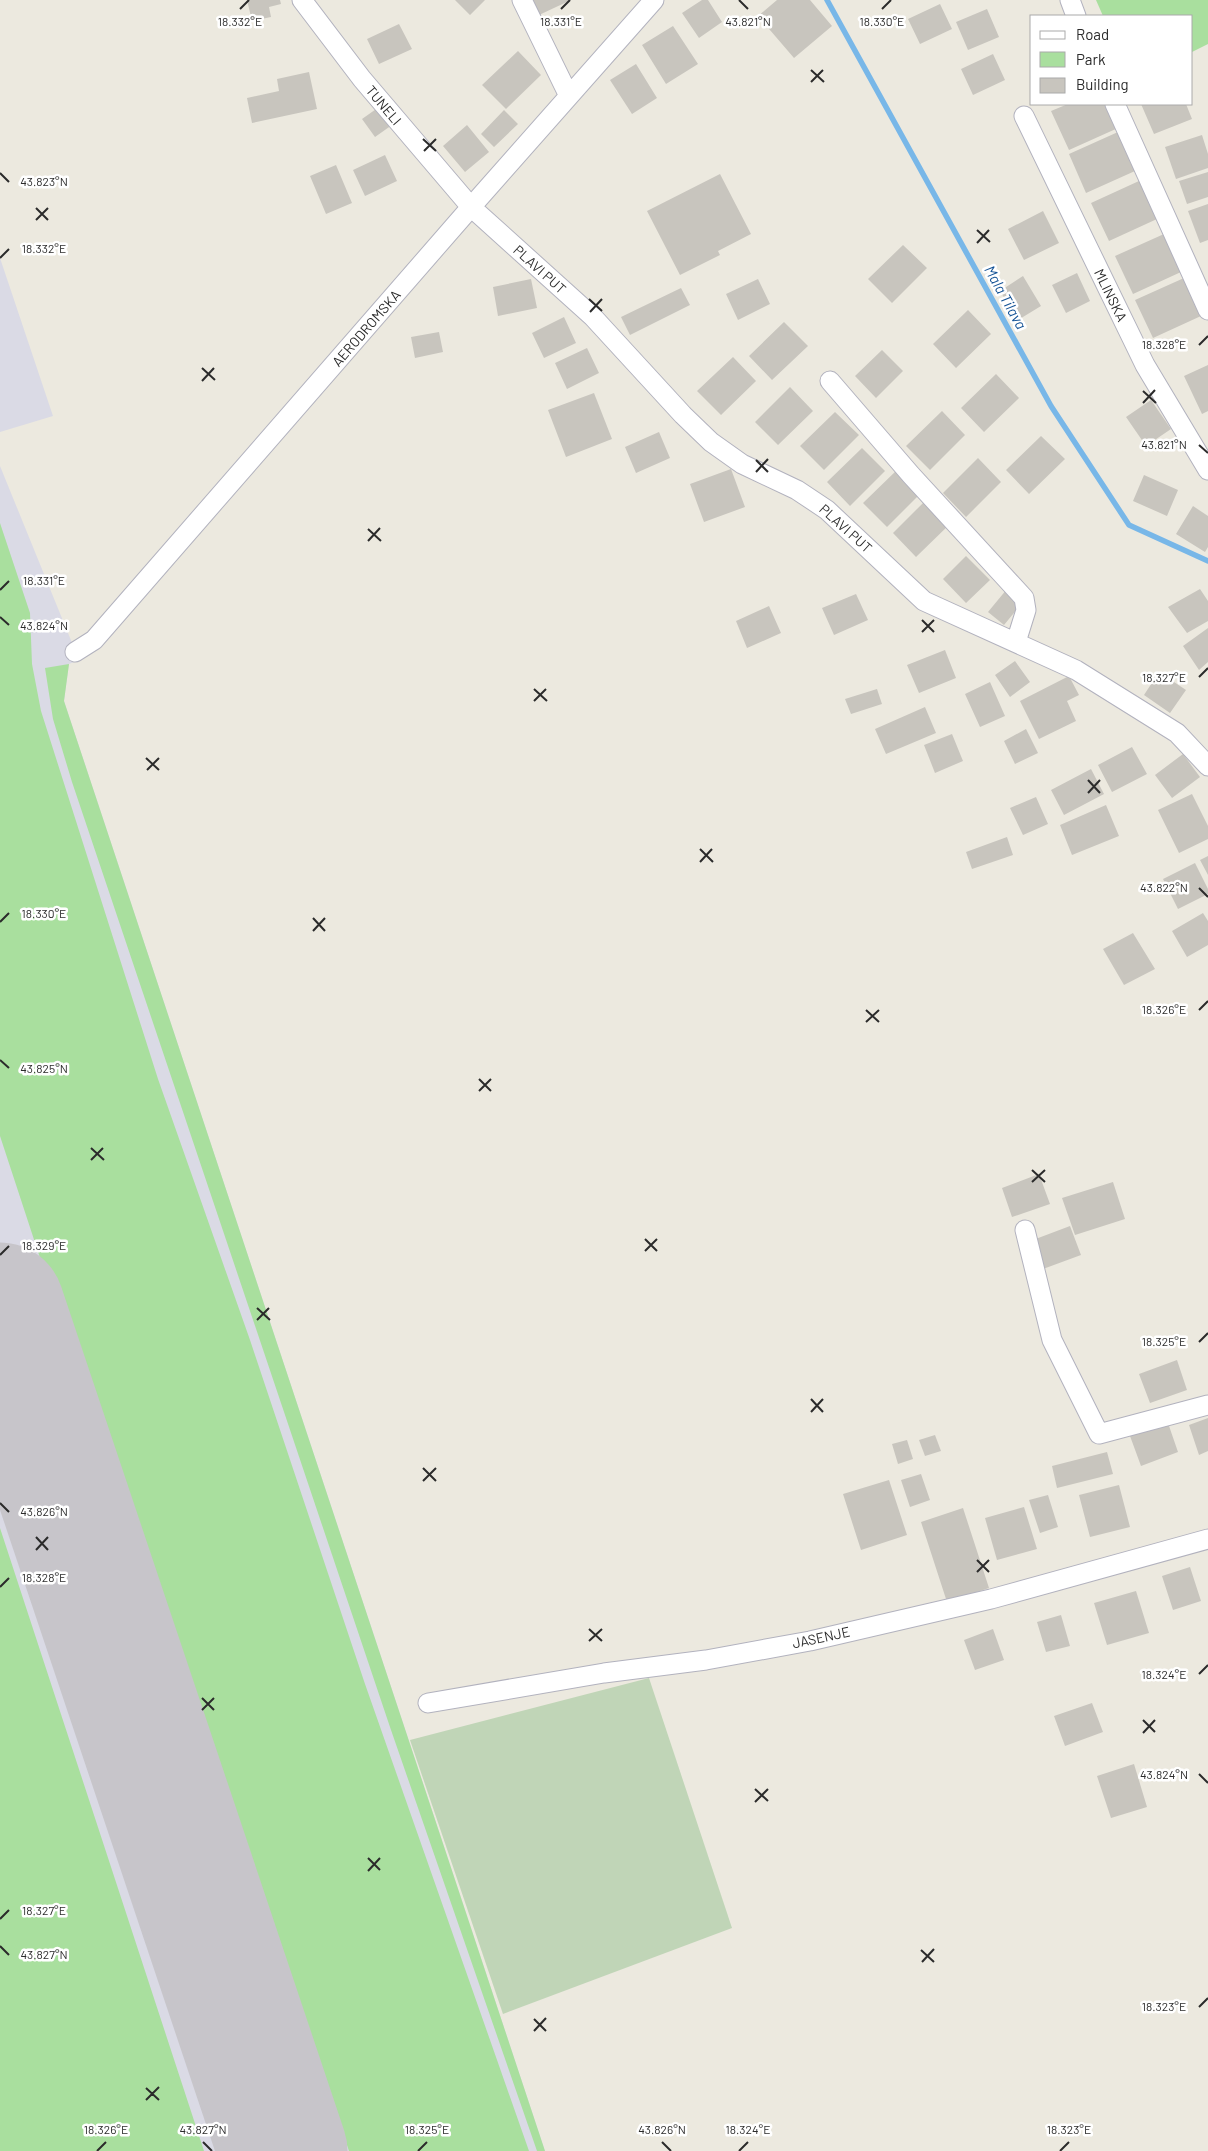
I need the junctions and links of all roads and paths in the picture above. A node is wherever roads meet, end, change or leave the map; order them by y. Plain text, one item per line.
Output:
1 (302, 0) edge
2 (522, 0) edge
3 (654, 0) edge
4 (1070, 0) edge
5 (1076, 15) edge
6 (569, 96) junction
7 (1115, 105) edge
8 (1024, 116) dead end
9 (471, 207) junction
10 (1208, 310) edge
11 (830, 381) dead end
12 (1208, 470) edge
13 (1016, 642) junction
14 (75, 652) dead end
15 (1208, 766) edge
16 (1025, 1230) dead end
17 (1208, 1405) edge
18 (1208, 1539) edge
19 (428, 1703) dead end

1 - 9 street, TUNELI
2 - 6 street
3 - 6 street, AERODROMSKA
4 - 5 street
6 - 9 street, AERODROMSKA
7 - 10 street
8 - 12 street, MLINSKA
9 - 13 street, PLAVI PUT
9 - 14 street, AERODROMSKA
11 - 13 street
13 - 15 street, PLAVI PUT
16 - 17 street
18 - 19 street, JASENJE

